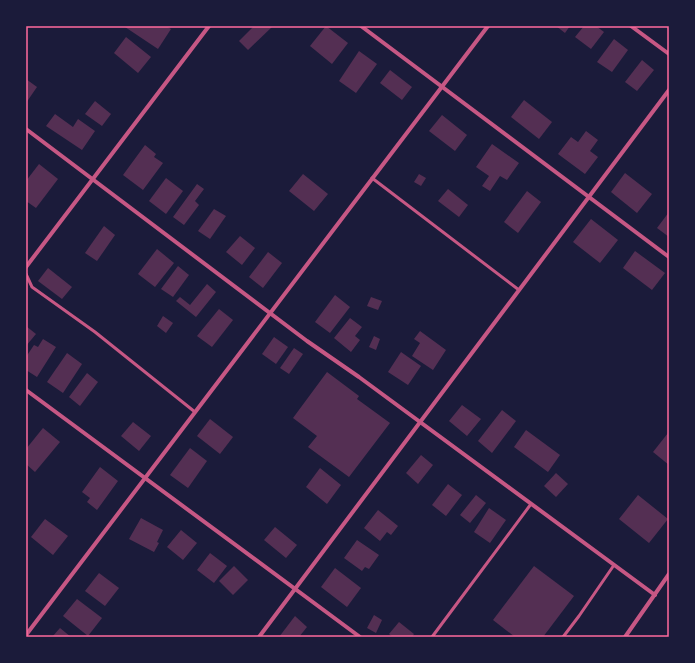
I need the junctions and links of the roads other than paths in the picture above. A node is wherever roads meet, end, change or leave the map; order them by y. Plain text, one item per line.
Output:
1 (209, 26) edge
2 (361, 26) edge
3 (488, 26) edge
4 (631, 26) edge
5 (669, 54) edge
6 (442, 86) junction
7 (669, 90) edge
8 (26, 129) edge
9 (372, 178) junction
10 (93, 179) junction
11 (589, 198) junction
12 (669, 257) edge
13 (26, 267) edge
14 (26, 274) edge
15 (519, 290) junction
16 (270, 313) junction
17 (26, 390) edge
18 (195, 412) junction
19 (420, 423) junction
20 (145, 478) junction
21 (531, 504) junction
22 (614, 565) junction
23 (669, 574) edge
24 (295, 589) junction
25 (655, 595) junction
26 (26, 635) edge
27 (259, 637) edge
28 (360, 637) edge
29 (432, 637) edge
30 (563, 637) edge
31 (625, 637) edge

1 - 10 street
2 - 6 street
3 - 6 street
4 - 5 street
6 - 9 street
6 - 11 street
7 - 11 street
8 - 10 street
9 - 15 lane
9 - 16 street
10 - 13 street
10 - 16 street
11 - 12 street
11 - 15 street
14 - 18 lane
15 - 19 street
16 - 18 street
16 - 19 street
17 - 20 street
18 - 20 street
19 - 21 street
19 - 24 street
20 - 24 street
20 - 26 street
21 - 22 street
21 - 29 lane
22 - 25 street
22 - 30 lane
23 - 25 street
24 - 27 street
24 - 28 street
25 - 31 street

